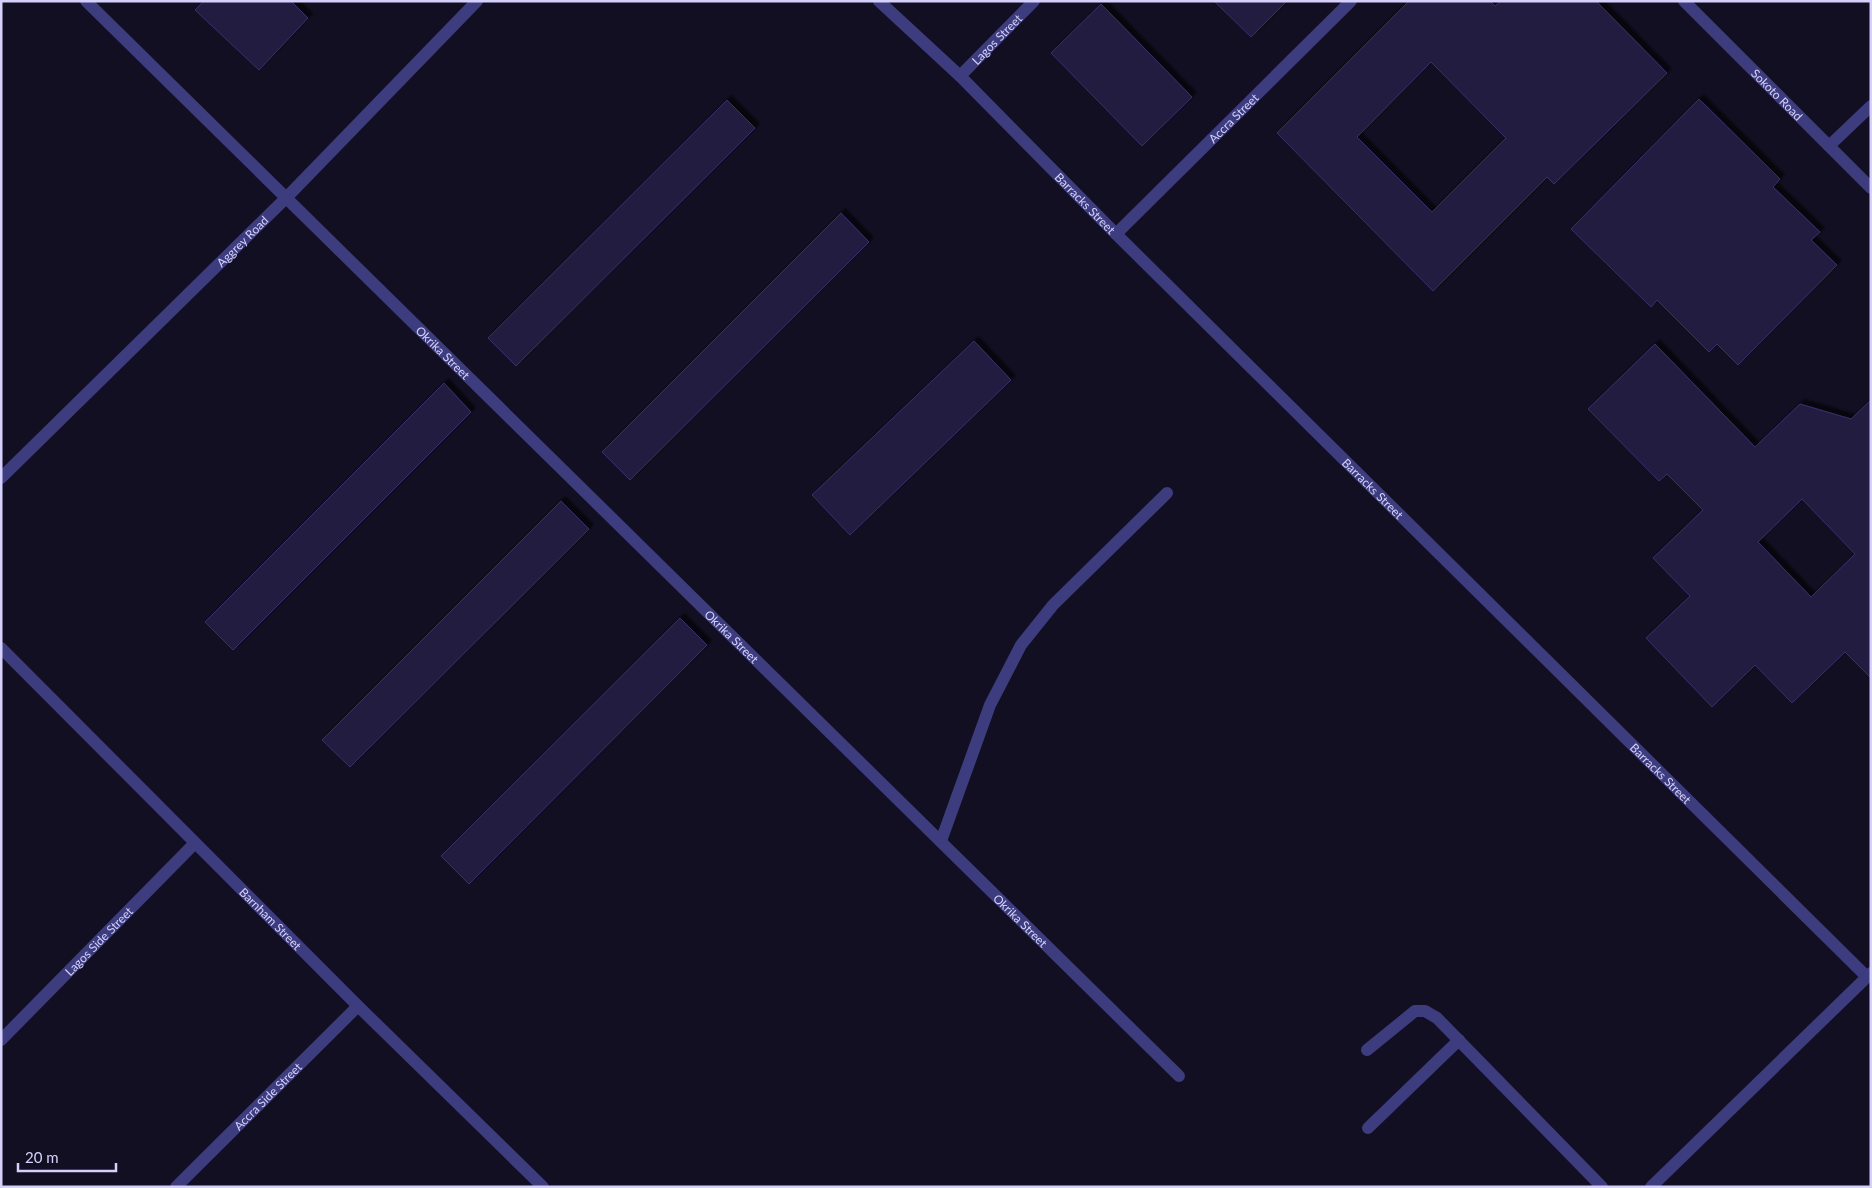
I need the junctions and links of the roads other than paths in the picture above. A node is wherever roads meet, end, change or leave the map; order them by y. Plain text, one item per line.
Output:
1 (86, 1) edge
2 (477, 1) edge
3 (879, 1) edge
4 (1034, 1) edge
5 (1352, 1) edge
6 (1684, 1) edge
7 (960, 76) junction
8 (1871, 106) edge
9 (1829, 146) junction
10 (1871, 188) edge
11 (286, 198) junction
12 (1116, 234) junction
13 (1, 478) edge
14 (1167, 493) dead end
15 (1, 648) edge
16 (941, 841) junction
17 (195, 843) junction
18 (1869, 975) edge
19 (358, 1006) junction
20 (1, 1040) edge
21 (1459, 1040) junction
22 (1367, 1050) dead end
23 (1179, 1076) dead end
24 (1368, 1128) dead end
25 (176, 1187) edge
26 (543, 1187) edge
27 (1602, 1187) edge
28 (1651, 1187) edge

1 - 11 street, Okrika Street
2 - 11 street, Aggrey Road
3 - 7 street, Barracks Street
4 - 7 street, Lagos Street
5 - 12 street, Accra Street
6 - 9 street, Sokoto Road
7 - 12 street, Barracks Street
8 - 9 street
9 - 10 street, Sokoto Road
11 - 13 street, Aggrey Road
11 - 16 street, Okrika Street
12 - 18 street, Barracks Street
14 - 16 street
15 - 17 street, Barnham Street
16 - 23 street, Okrika Street
17 - 19 street, Barnham Street
17 - 20 street, Lagos Side Street
18 - 28 street
19 - 25 street, Accra Side Street
19 - 26 street, Barnham Street
21 - 22 street
21 - 24 street
21 - 27 street

